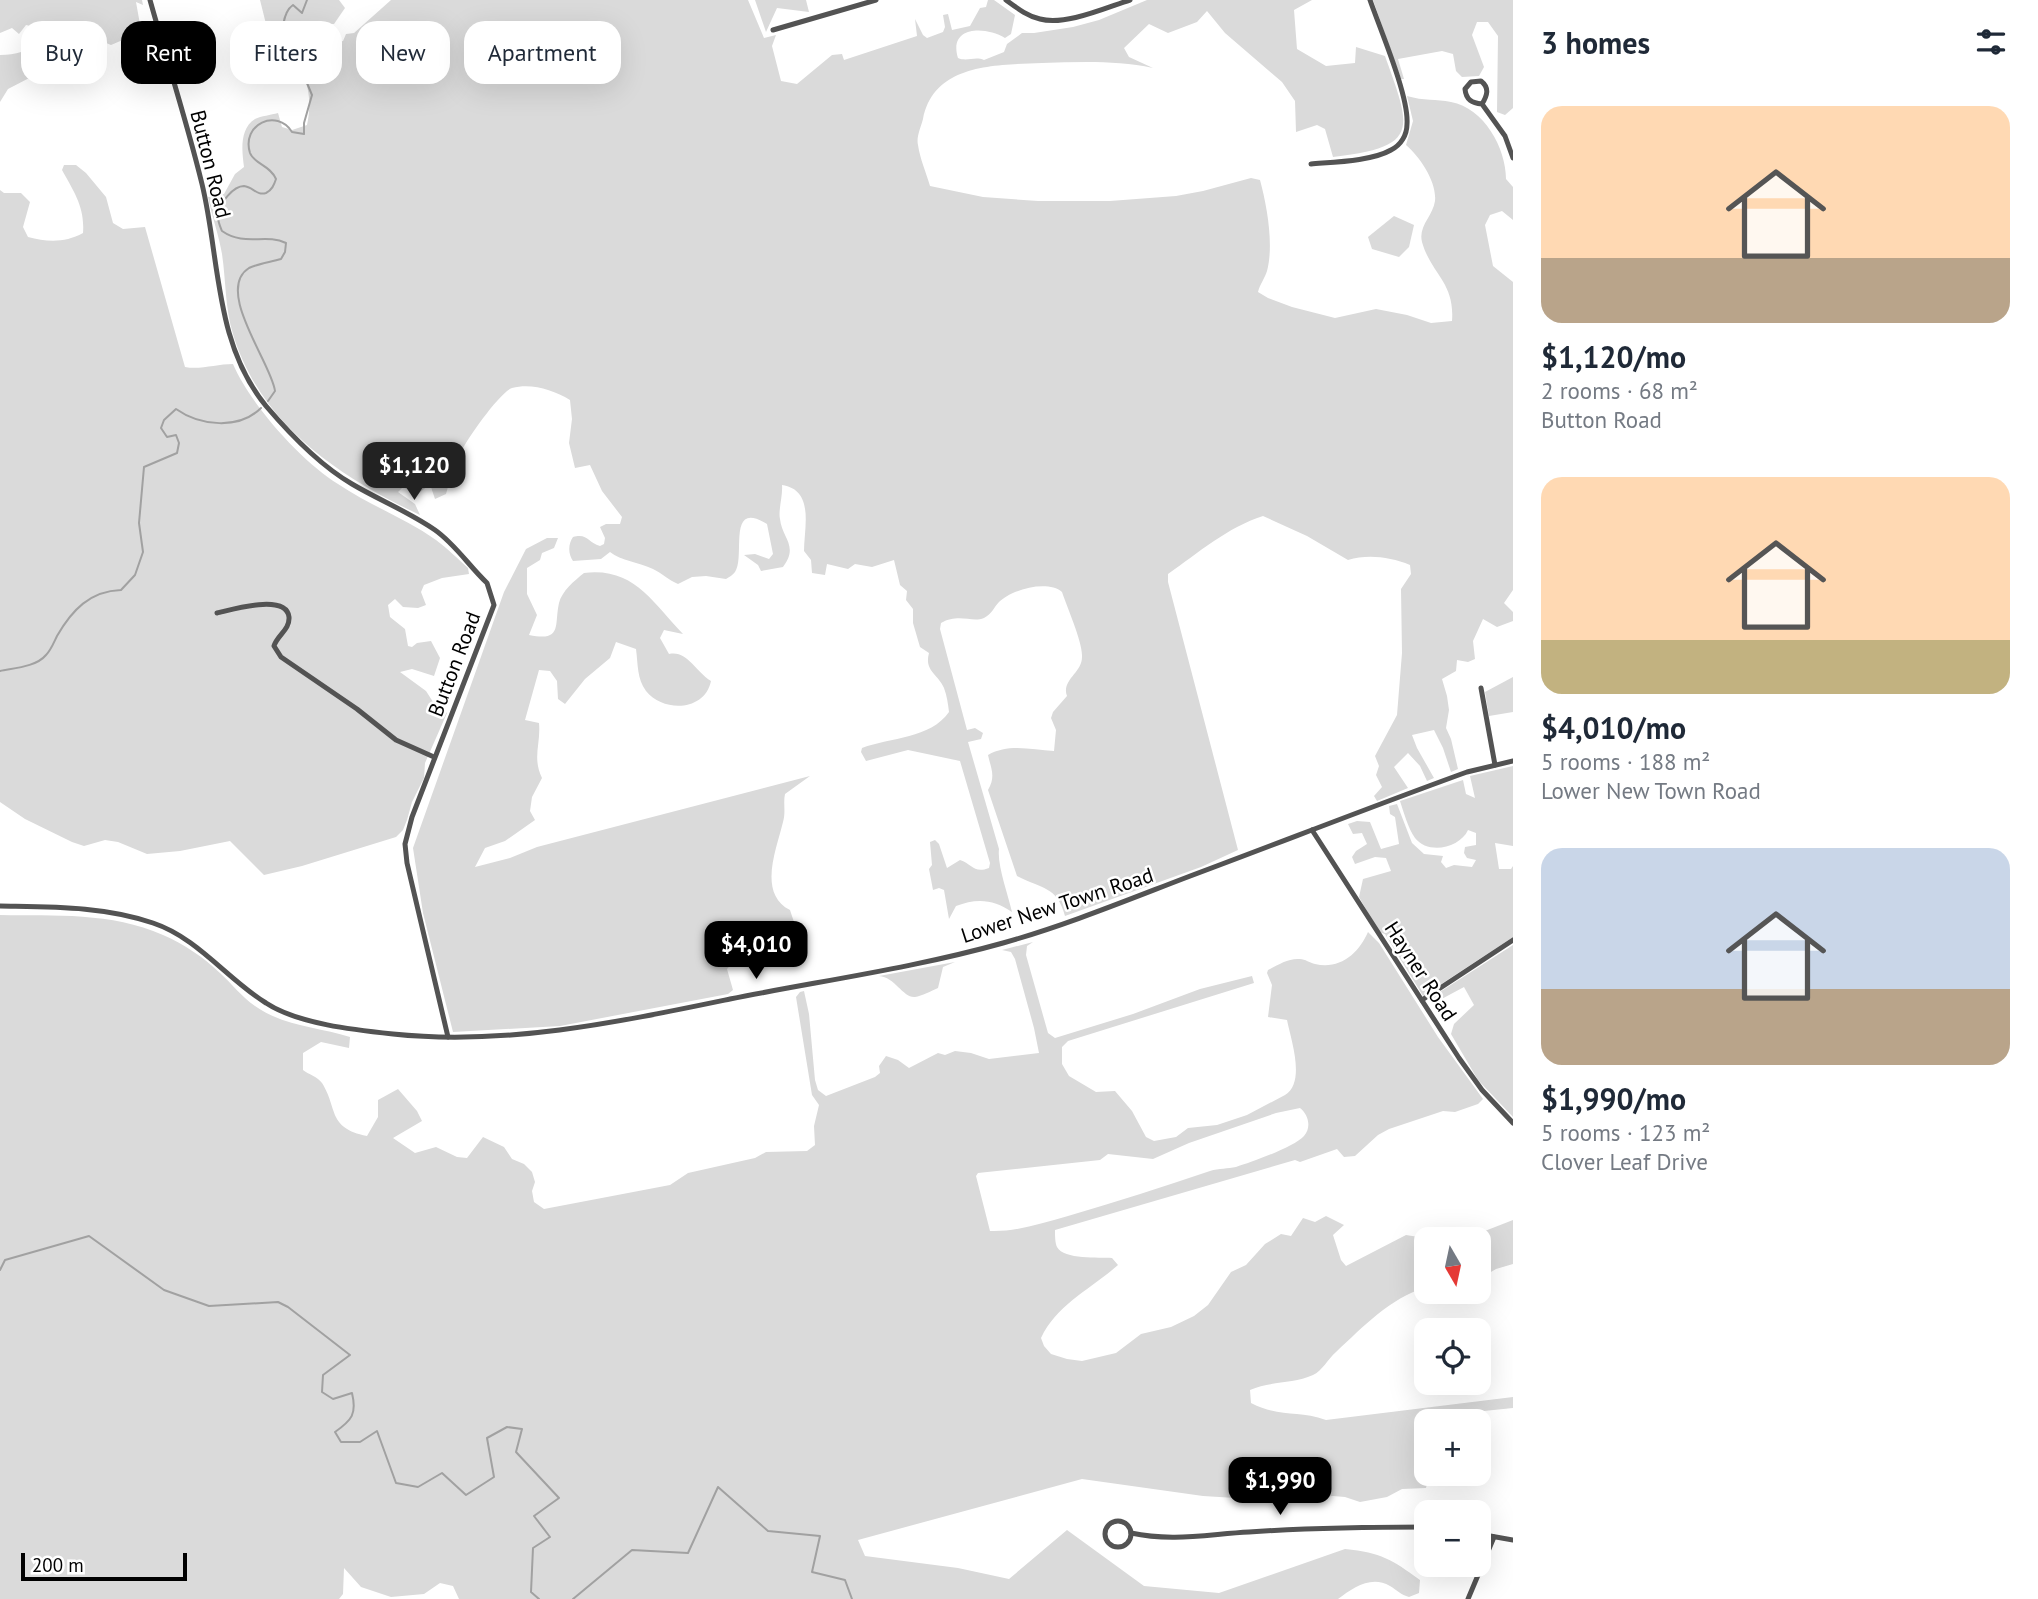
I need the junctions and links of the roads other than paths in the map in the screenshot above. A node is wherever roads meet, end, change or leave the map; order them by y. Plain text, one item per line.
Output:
1 (150, 0) edge
2 (876, 0) edge
3 (1006, 0) edge
4 (1130, 0) edge
5 (1370, 0) edge
6 (857, 3) edge
7 (773, 30) dead end
8 (1482, 104) junction
9 (1513, 158) edge
10 (1311, 164) dead end
11 (217, 613) dead end
12 (1481, 688) dead end
13 (434, 757) junction
14 (1513, 761) edge
15 (1495, 765) junction
16 (1312, 830) junction
17 (0, 906) edge
18 (1513, 940) edge
19 (1422, 1000) junction
20 (448, 1037) junction
21 (1513, 1123) edge
22 (1414, 1527) edge
23 (1131, 1533) junction
24 (1491, 1537) edge
25 (1494, 1537) junction
26 (1513, 1540) edge
27 (1468, 1599) edge

1 - 13 street, Button Road
2 - 6 street
3 - 4 street
5 - 10 street
6 - 7 street
8 - 8 street
8 - 9 street
11 - 13 street
12 - 15 street
13 - 20 street, Button Road
14 - 15 street, Lower New Town Road
15 - 16 street, Lower New Town Road
16 - 19 street, Hayner Road
16 - 20 street, Lower New Town Road
17 - 20 street, Lower New Town Road
18 - 19 street
19 - 21 street, Hayner Road
22 - 23 street
23 - 23 street
24 - 25 street
25 - 26 street
25 - 27 street

